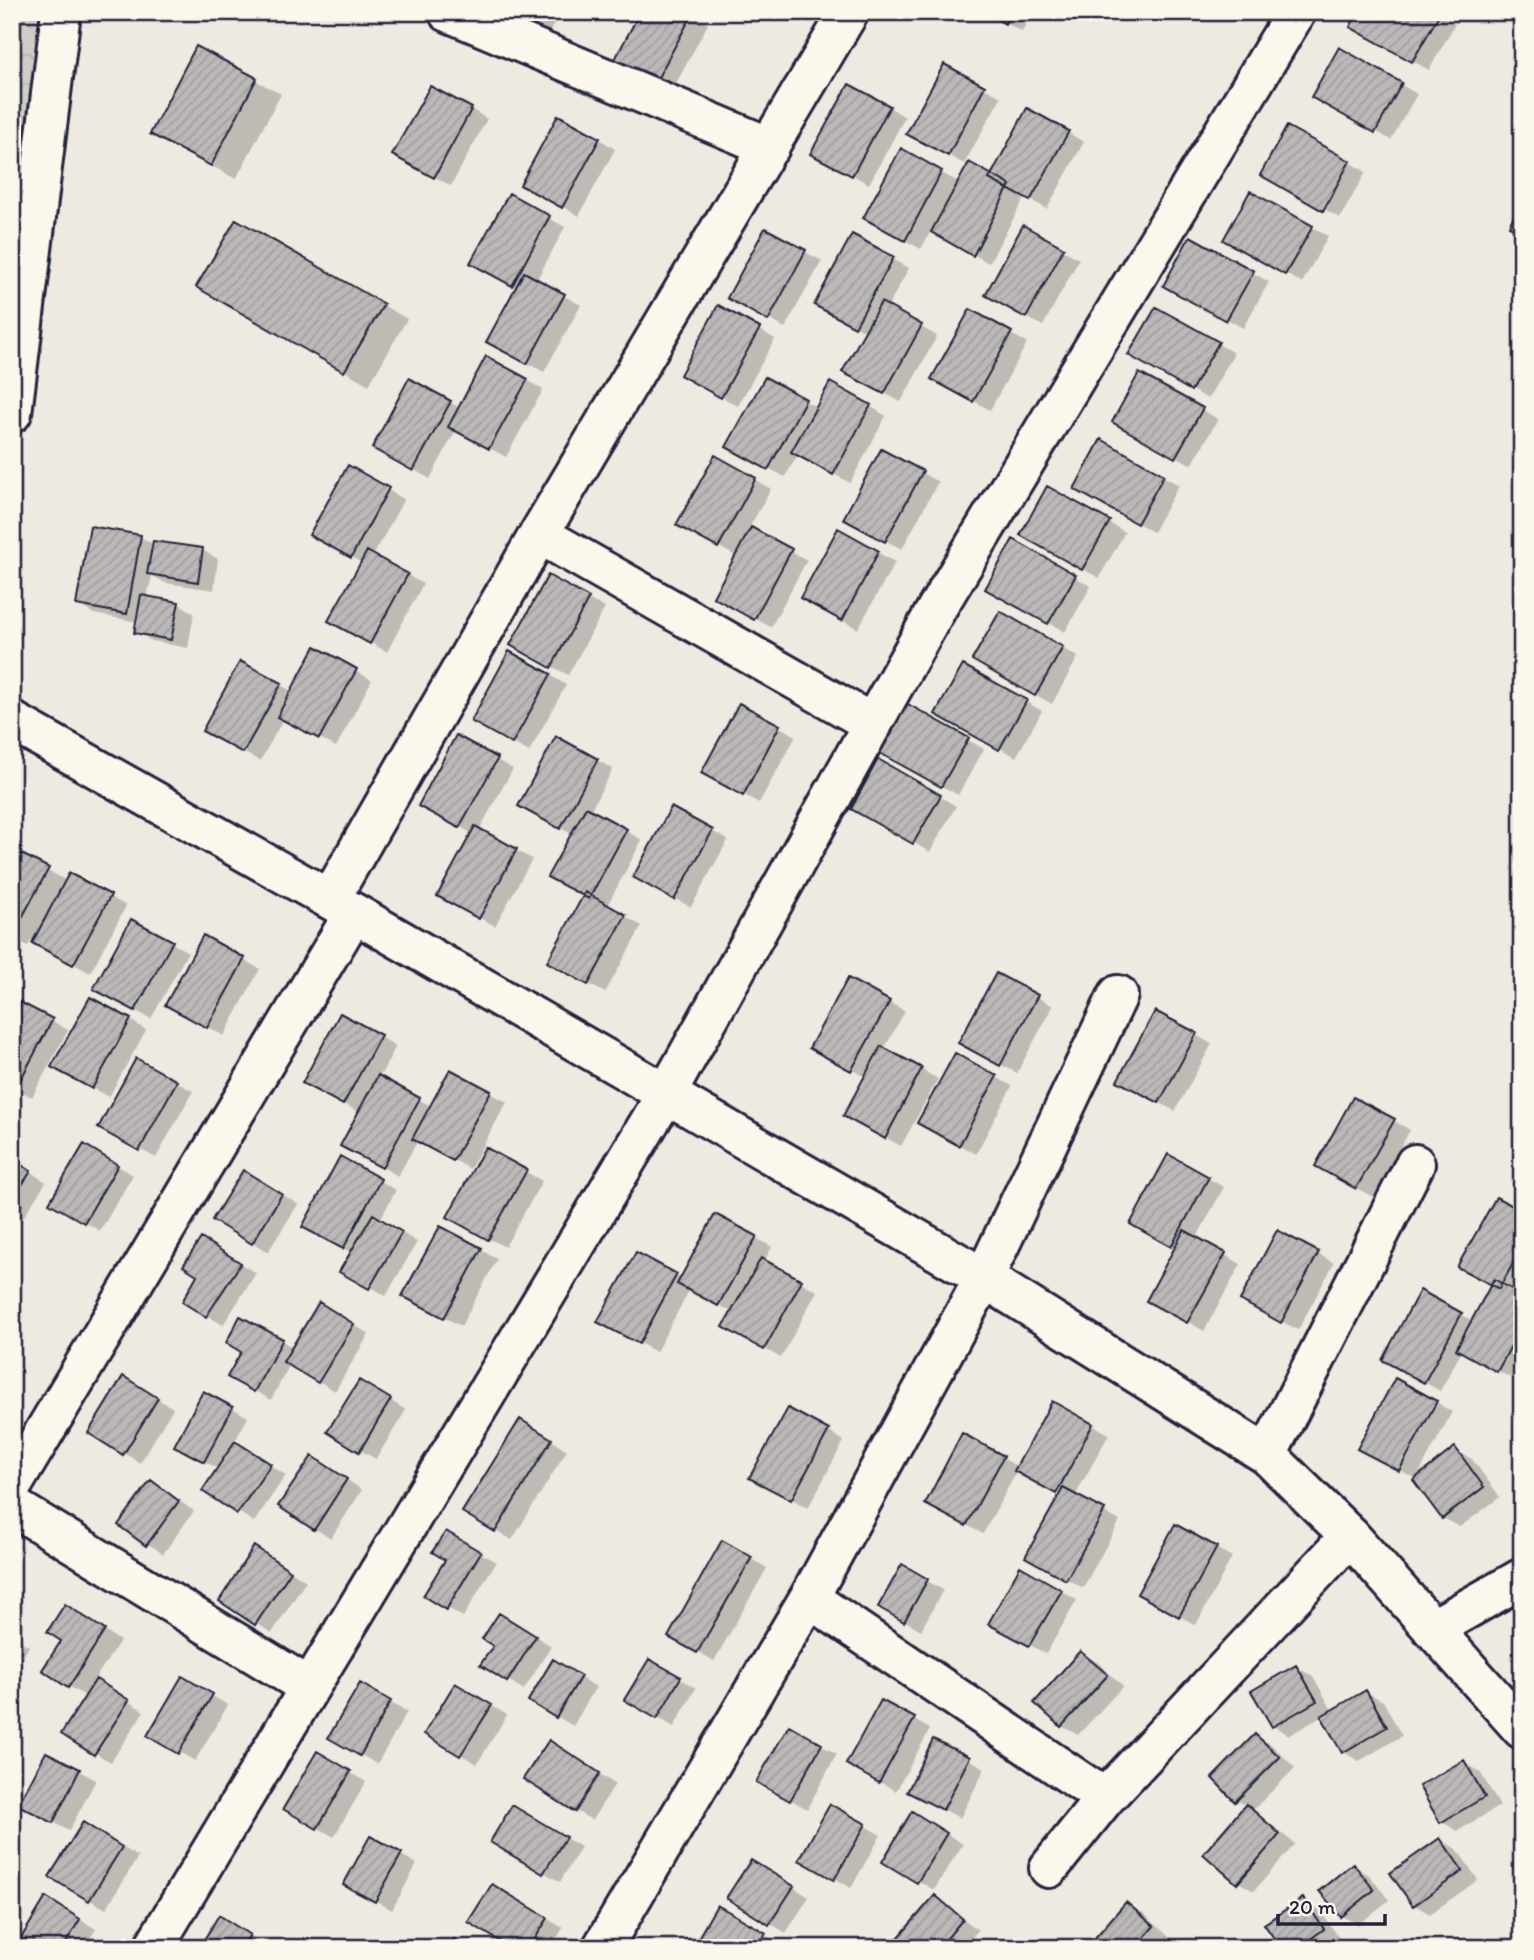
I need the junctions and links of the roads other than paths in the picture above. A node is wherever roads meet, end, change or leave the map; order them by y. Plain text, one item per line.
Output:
1 (61, 12) edge
2 (448, 12) edge
3 (849, 12) edge
4 (1296, 12) edge
5 (770, 148) junction
6 (12, 413) edge
7 (539, 534) junction
8 (12, 721) edge
9 (873, 724) junction
10 (342, 906) junction
11 (1118, 995) dead end
12 (667, 1093) junction
13 (1415, 1164) dead end
14 (984, 1278) junction
15 (1267, 1455) junction
16 (12, 1486) edge
17 (12, 1506) edge
18 (1350, 1536) junction
19 (1522, 1578) edge
20 (809, 1598) junction
21 (1432, 1629) junction
22 (309, 1687) junction
23 (1522, 1729) edge
24 (1105, 1798) junction
25 (1049, 1868) dead end
26 (153, 1948) edge
27 (602, 1948) edge

1 - 6 street
2 - 5 street
3 - 5 street
4 - 9 street
5 - 7 street
7 - 9 street
7 - 10 street
8 - 10 street
9 - 12 street
10 - 12 street
10 - 16 street
11 - 14 street
12 - 14 street
12 - 22 street
13 - 15 street
14 - 15 street
14 - 20 street
15 - 18 street
17 - 22 street
18 - 21 street
18 - 24 street
19 - 21 street
20 - 24 street
20 - 27 street
21 - 23 street
22 - 26 street
24 - 25 street

